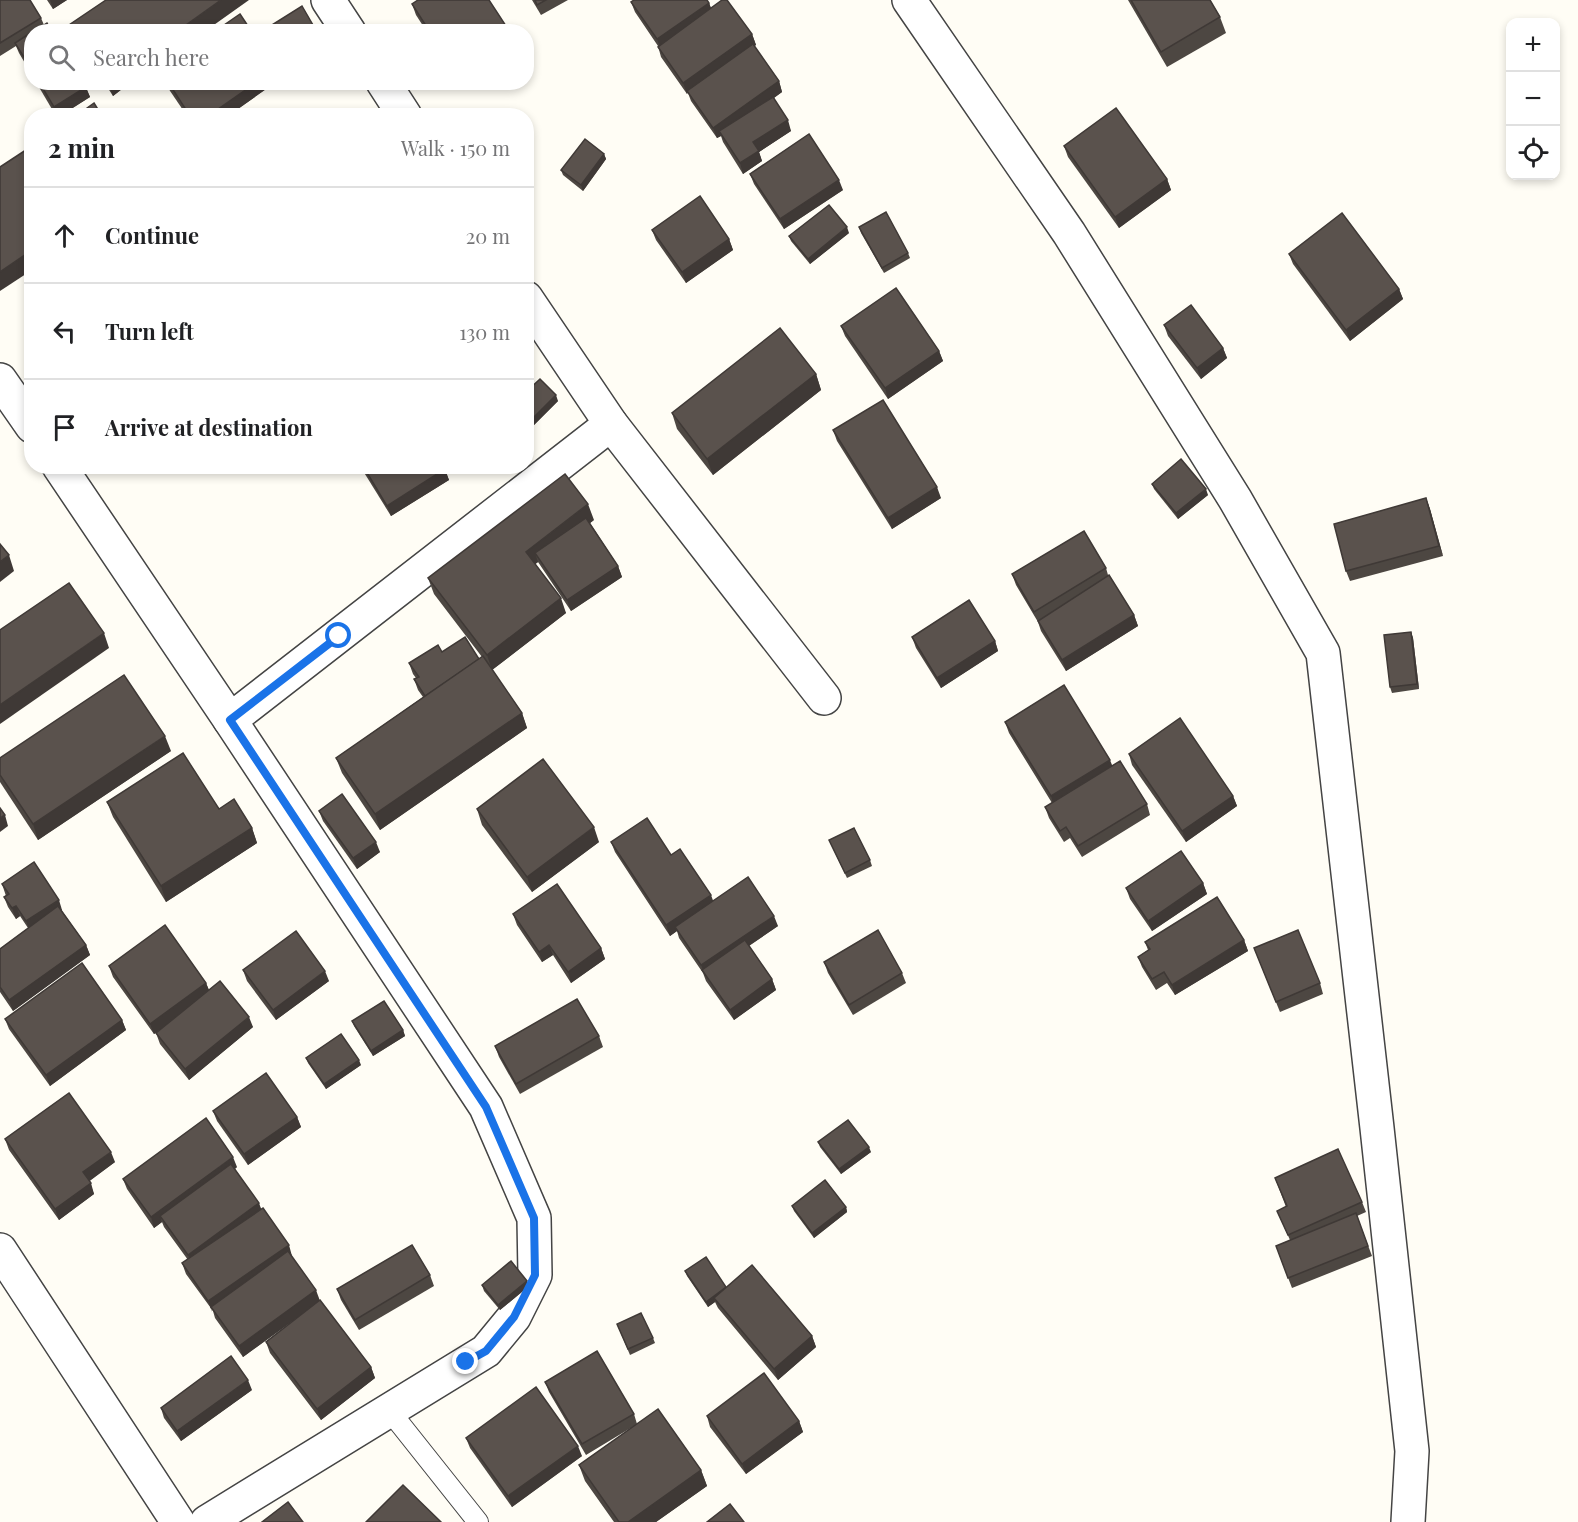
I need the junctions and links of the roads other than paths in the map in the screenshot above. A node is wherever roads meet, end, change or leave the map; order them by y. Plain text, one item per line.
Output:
1 (909, 0) edge
2 (388, 90) edge
3 (400, 108) edge
4 (534, 310) edge
5 (0, 380) edge
6 (24, 414) edge
7 (611, 424) junction
8 (64, 474) edge
9 (824, 698) dead end
10 (230, 720) junction
11 (0, 1250) edge
12 (389, 1410) junction
13 (178, 1522) edge
14 (207, 1522) edge
15 (478, 1522) edge
16 (1408, 1522) edge

1 - 16 street
2 - 3 street
4 - 7 street
5 - 6 street
7 - 9 street
7 - 10 street
8 - 10 street
10 - 12 street
11 - 13 street
12 - 14 street
12 - 15 lane

